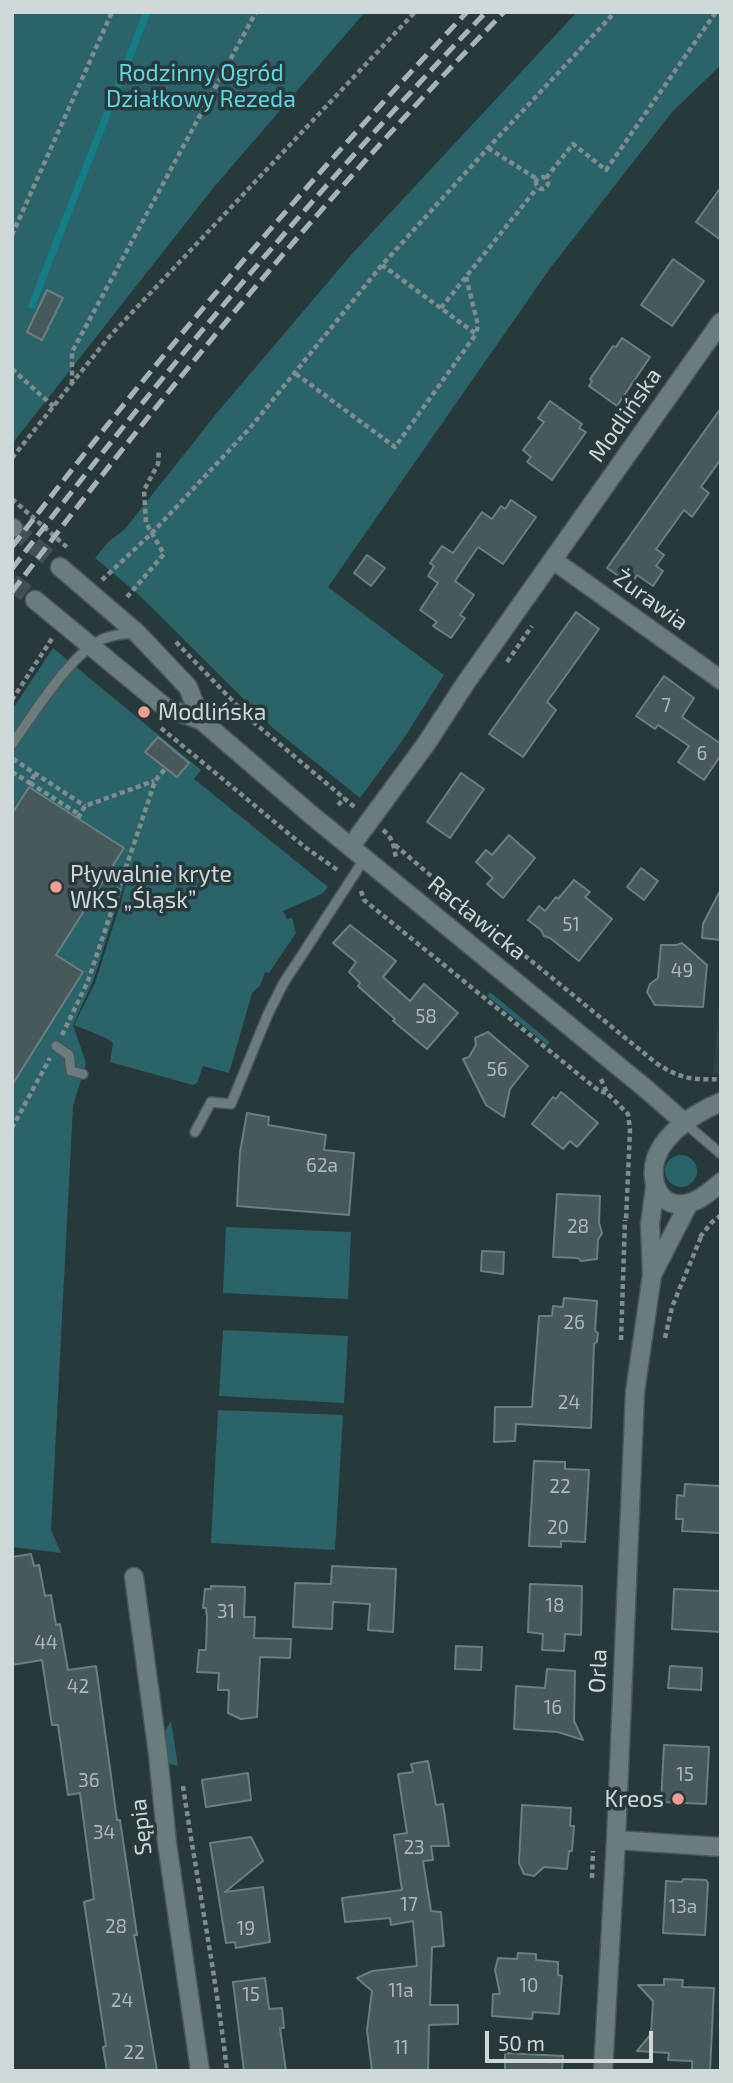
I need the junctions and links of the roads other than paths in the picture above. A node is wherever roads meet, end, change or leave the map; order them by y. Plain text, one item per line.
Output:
1 (721, 322) edge
2 (553, 560) junction
3 (60, 567) tunnel mouth
4 (35, 600) tunnel mouth
5 (137, 633) junction
6 (91, 645) junction
7 (721, 680) edge
8 (201, 719) junction
9 (12, 744) edge
10 (351, 846) junction
11 (365, 858) junction
12 (56, 1046) road end
13 (83, 1074) dead end
14 (721, 1102) edge
15 (685, 1123) junction
16 (195, 1132) dead end
17 (721, 1154) edge
18 (721, 1182) edge
19 (655, 1188) junction
20 (689, 1203) junction
21 (652, 1275) junction
22 (134, 1577) dead end
23 (616, 1840) junction
24 (721, 1847) edge
25 (200, 2071) edge
26 (603, 2071) edge

1 - 2 street, Modlińska
2 - 7 street, Żurawia
2 - 10 street, Modlińska
3 - 5 street, Racławicka
4 - 6 street, Racławicka
5 - 6 lane
5 - 8 street, Racławicka
6 - 8 street, Racławicka
6 - 9 lane
8 - 10 street, Racławicka
10 - 11 street, Racławicka
11 - 15 street, Racławicka
11 - 16 lane
12 - 13 lane
14 - 15 street, Orla
15 - 17 lane, Racławicka
15 - 19 street, Orla
18 - 20 street
19 - 20 street
19 - 21 street, Orla
20 - 21 street, Orla
21 - 23 street, Orla
22 - 25 street, Sępia
23 - 24 street
23 - 26 street, Orla

